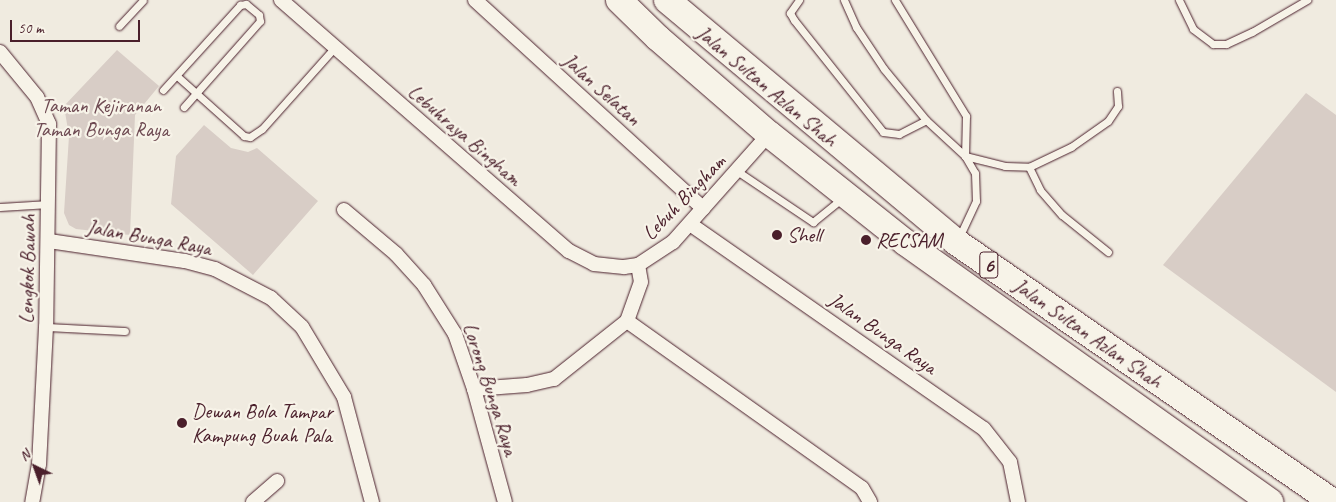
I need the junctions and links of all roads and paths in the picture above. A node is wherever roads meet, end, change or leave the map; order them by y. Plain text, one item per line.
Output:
1 (143, 0) edge
2 (281, 0) edge
3 (475, 0) edge
4 (667, 0) edge
5 (799, 0) edge
6 (844, 0) edge
7 (895, 0) edge
8 (1179, 0) edge
9 (1307, 0) edge
10 (619, 1) edge
11 (119, 26) dead end
12 (335, 47) junction
13 (0, 52) edge
14 (177, 76) junction
15 (163, 90) dead end
16 (1117, 90) dead end
17 (196, 94) junction
18 (184, 107) dead end
19 (926, 120) junction
20 (769, 134) junction
21 (965, 156) junction
22 (1029, 167) junction
23 (737, 171) junction
24 (845, 196) junction
25 (49, 204) junction
26 (0, 207) edge
27 (703, 208) junction
28 (344, 210) dead end
29 (690, 224) junction
30 (49, 241) junction
31 (956, 242) junction
32 (1108, 252) dead end
33 (638, 265) junction
34 (627, 321) junction
35 (46, 327) junction
36 (125, 331) dead end
37 (474, 389) junction
38 (277, 481) dead end
39 (1256, 497) edge
40 (32, 502) edge
41 (253, 502) edge
42 (372, 502) edge
43 (505, 502) edge
44 (870, 502) edge
45 (1018, 502) edge
46 (1333, 502) edge

1 - 11 lane
2 - 12 street, Lebuhraya Bingham
3 - 27 street, Jalan Selatan
4 - 31 highway, Jalan Sultan Azlan Shah / 6
5 - 19 lane
6 - 19 lane
7 - 21 lane
8 - 9 lane
10 - 20 highway, Jalan Sultan Azlan Shah / 6
12 - 17 lane
12 - 33 street, Lebuhraya Bingham
13 - 25 street, Lengkok Bawah
14 - 15 lane
14 - 17 lane
14 - 17 lane
16 - 22 lane
17 - 18 lane
19 - 21 lane
20 - 23 street, Lebuh Bingham
20 - 24 highway, Jalan Sultan Azlan Shah / 6
21 - 22 lane
21 - 31 lane
22 - 32 lane
23 - 24 lane
23 - 27 street, Lebuh Bingham
24 - 39 highway, Jalan Sultan Azlan Shah / 6
25 - 26 lane
25 - 30 street, Lengkok Bawah
27 - 29 street, Lebuh Bingham
28 - 37 street, Lorong Bunga Raya
29 - 33 street, Lebuh Bingham
29 - 45 street, Jalan Bunga Raya
30 - 35 street, Lengkok Bawah
30 - 42 street, Jalan Bunga Raya
31 - 46 highway, Jalan Sultan Azlan Shah / 6
33 - 34 street, Lebuh Bingham
34 - 37 street
34 - 44 street
35 - 36 lane
35 - 40 street, Lengkok Bawah
37 - 43 street, Lorong Bunga Raya
38 - 41 street

